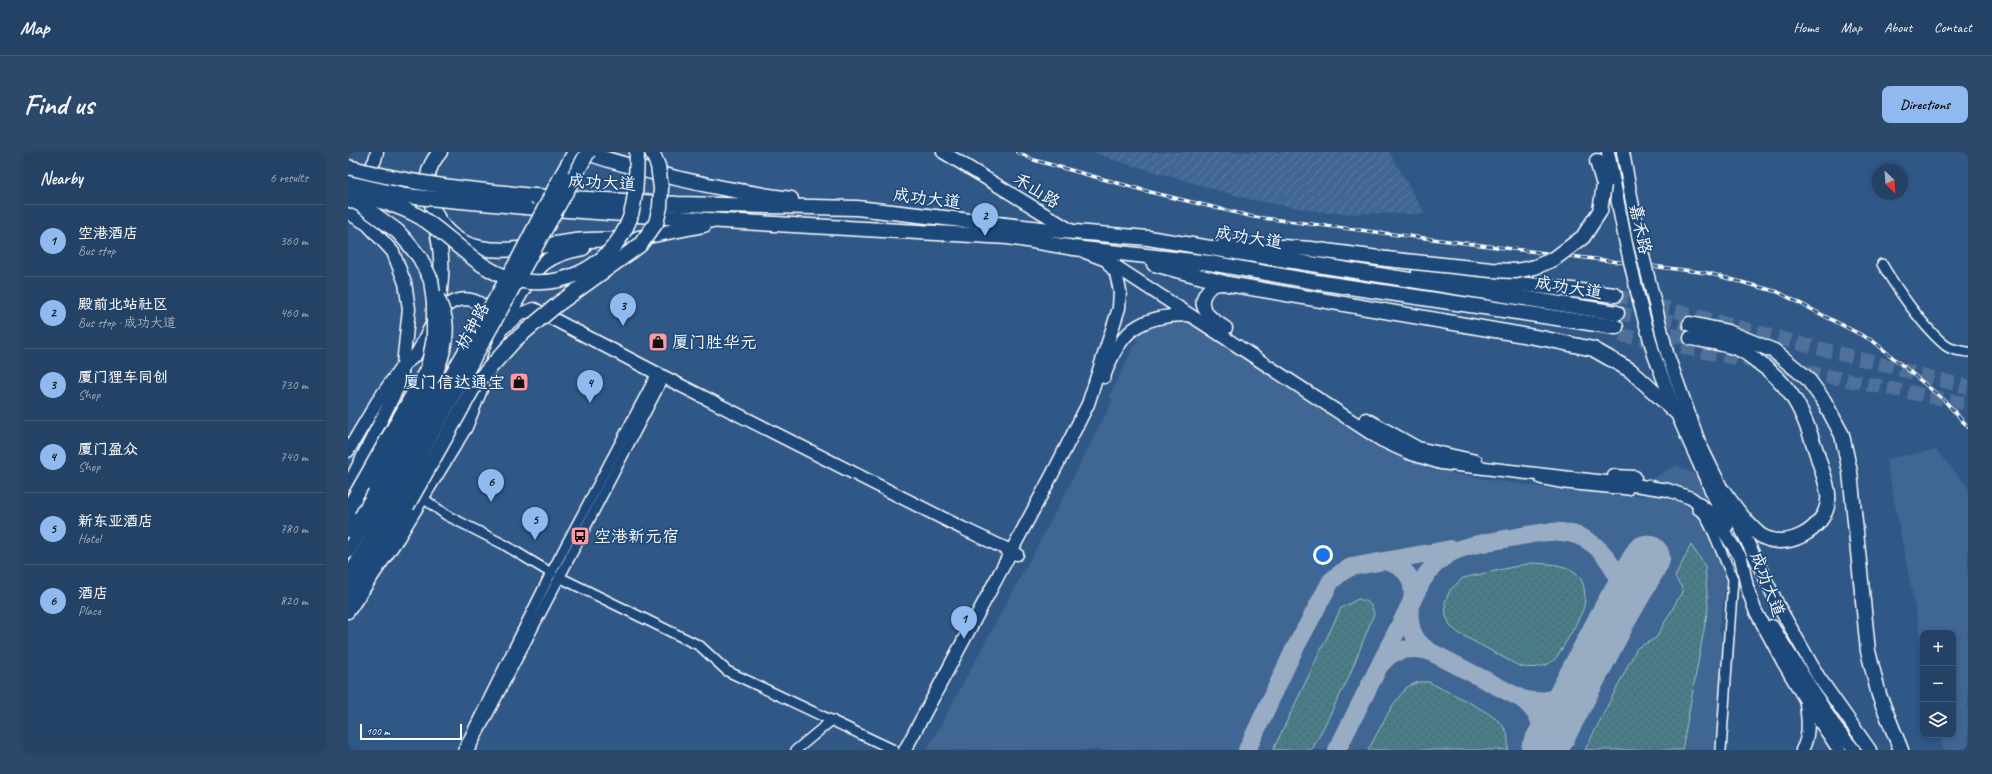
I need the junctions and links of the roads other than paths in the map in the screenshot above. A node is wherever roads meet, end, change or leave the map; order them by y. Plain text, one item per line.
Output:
1 (377, 152) edge
2 (440, 152) edge
3 (575, 152) edge
4 (584, 152) edge
5 (588, 152) edge
6 (637, 152) edge
7 (652, 152) edge
8 (943, 152) edge
9 (1623, 152) edge
10 (1600, 155) edge
11 (348, 167) edge
12 (348, 183) edge
13 (1609, 185) junction
14 (426, 187) junction
15 (348, 194) edge
16 (348, 199) edge
17 (856, 208) junction
18 (350, 214) edge
19 (723, 221) junction
20 (1072, 231) junction
21 (1148, 238) junction
22 (629, 239) junction
23 (1197, 247) junction
24 (1106, 256) junction
25 (1882, 264) dead end
26 (431, 280) junction
27 (1228, 284) junction
28 (1615, 295) tunnel mouth
29 (438, 313) junction
30 (1189, 315) junction
31 (499, 331) junction
32 (1968, 352) edge
33 (403, 365) junction
34 (660, 375) junction
35 (1676, 412) junction
36 (348, 451) edge
37 (1495, 470) junction
38 (1635, 477) dead end
39 (348, 486) edge
40 (1723, 491) junction
41 (391, 495) junction
42 (423, 498) junction
43 (348, 508) edge
44 (348, 530) edge
45 (348, 551) edge
46 (1014, 552) junction
47 (1741, 558) junction
48 (555, 575) junction
49 (348, 578) edge
50 (348, 598) edge
51 (348, 612) edge
52 (1806, 701) junction
53 (832, 720) junction
54 (463, 750) edge
55 (470, 750) edge
56 (796, 750) edge
57 (894, 750) edge
58 (905, 750) edge
59 (913, 750) edge
60 (1721, 750) edge
61 (1802, 750) edge
62 (1839, 750) edge
63 (1854, 750) edge
64 (1870, 750) edge
65 (1901, 750) edge

1 - 18 main road
2 - 14 highway
3 - 41 highway, 枋钟路, bridge
4 - 17 highway
5 - 41 highway, 枋钟路, bridge
6 - 15 highway, bridge
7 - 41 highway, bridge
8 - 20 main road, 禾山路
9 - 40 main road, 嘉禾路, bridge
10 - 13 highway
11 - 17 highway, 成功大道, bridge
12 - 19 highway, 成功大道, bridge
13 - 21 highway, bridge
13 - 35 main road, 嘉禾路, bridge
14 - 22 highway
14 - 29 highway
16 - 26 highway, bridge
17 - 20 highway, 成功大道
18 - 33 main road
19 - 22 highway
19 - 24 highway, 成功大道
20 - 21 highway, 成功大道
21 - 23 highway, 成功大道
22 - 31 highway
23 - 24 highway, 成功大道
23 - 28 highway
24 - 27 highway, 成功大道
24 - 30 main road, 成功大道
24 - 46 main road
25 - 32 street
26 - 41 highway, bridge
26 - 43 highway, bridge
27 - 35 highway, 成功大道
27 - 38 main road
29 - 31 main road
29 - 33 main road
30 - 37 main road, 成功大道
30 - 46 main road
31 - 34 main road
31 - 42 main road
33 - 36 main road
33 - 39 main road
34 - 46 main road
34 - 48 street
35 - 47 main road, 嘉禾路
37 - 47 main road, 成功大道
37 - 60 street
40 - 64 main road, 嘉禾路
40 - 65 highway, 成功大道
41 - 44 highway
41 - 45 highway, 枋钟路
41 - 49 highway, 枋钟路
41 - 50 highway
42 - 48 street
42 - 51 main road
46 - 58 main road
46 - 59 main road
47 - 52 main road, 成功大道
47 - 63 main road
48 - 53 street
48 - 54 street
48 - 55 street
52 - 61 main road
52 - 62 main road, 成功大道
53 - 56 street
53 - 57 street

